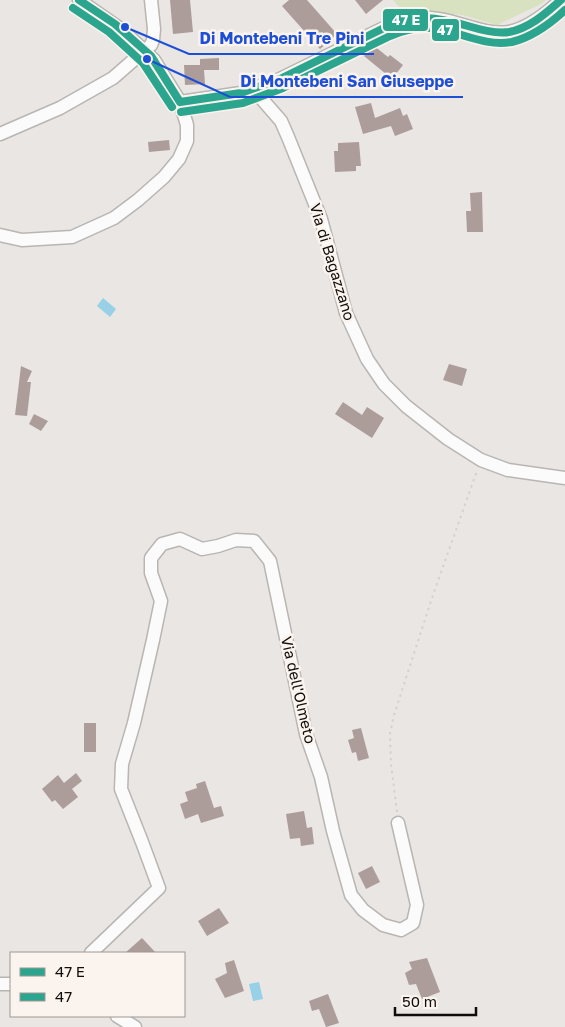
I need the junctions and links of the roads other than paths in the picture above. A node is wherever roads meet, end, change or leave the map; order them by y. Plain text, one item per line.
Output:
1 (79, 0) edge
2 (151, 0) edge
3 (561, 0) edge
4 (145, 50) junction
5 (253, 89) junction
6 (180, 102) junction
7 (0, 134) edge
8 (0, 235) edge
9 (565, 478) edge
10 (398, 823) road end
11 (92, 952) edge
12 (119, 1017) edge
13 (135, 1027) edge

1 - 4 street
2 - 4 street
3 - 5 street
4 - 6 street
4 - 7 street
5 - 6 street
5 - 9 street, Via di Bagazzano
6 - 8 street
10 - 11 street, Via dell'Olmeto
12 - 13 street

